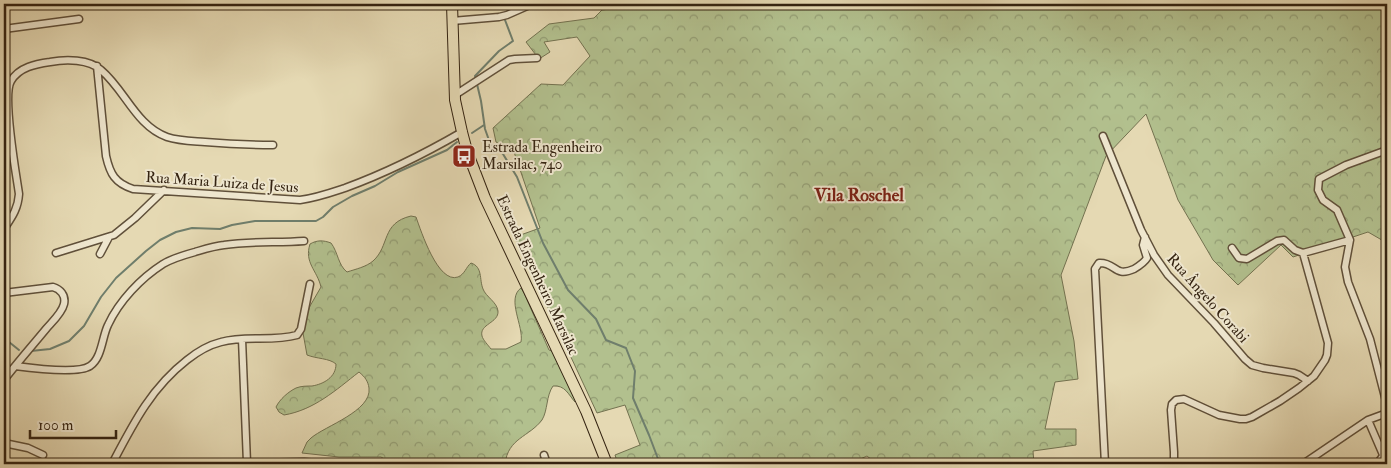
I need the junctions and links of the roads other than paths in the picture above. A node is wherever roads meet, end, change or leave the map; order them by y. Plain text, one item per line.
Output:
1 (452, 4) edge
2 (532, 4) edge
3 (79, 19) dead end
4 (452, 21) junction
5 (4, 29) edge
6 (538, 58) dead end
7 (97, 66) junction
8 (455, 95) junction
9 (462, 132) junction
10 (1103, 136) dead end
11 (273, 145) dead end
12 (1387, 150) edge
13 (164, 190) junction
14 (4, 229) edge
15 (109, 237) junction
16 (1145, 237) junction
17 (304, 240) dead end
18 (1350, 240) junction
19 (1232, 248) dead end
20 (56, 253) dead end
21 (1303, 253) junction
22 (100, 254) dead end
23 (310, 284) dead end
24 (4, 293) edge
25 (242, 339) junction
26 (15, 366) junction
27 (4, 380) edge
28 (1308, 381) junction
29 (1387, 405) edge
30 (1387, 413) edge
31 (1368, 420) junction
32 (4, 443) edge
33 (43, 455) dead end
34 (544, 455) dead end
35 (1383, 456) junction
36 (246, 463) edge
37 (112, 464) edge
38 (204, 464) edge
39 (331, 464) edge
40 (547, 464) edge
41 (607, 464) edge
42 (1105, 464) edge
43 (1174, 464) edge
44 (1303, 464) edge
45 (1377, 464) edge
46 (1387, 464) edge

1 - 4 main road, Estrada Engenheiro Marsilac
2 - 4 street
3 - 5 street
4 - 8 main road, Estrada Engenheiro Marsilac
6 - 8 street
7 - 11 street
7 - 13 street, Rua Maria Luiza de Jesus
7 - 14 street
8 - 9 main road, Estrada Engenheiro Marsilac
9 - 13 street, Rua Maria Luiza de Jesus
9 - 41 main road, Estrada Engenheiro Marsilac
10 - 16 street, Rua Ângelo Corabi
12 - 18 street
13 - 15 street
15 - 20 street
15 - 22 street
16 - 28 street, Rua Ângelo Corabi
16 - 42 street
17 - 26 street
18 - 21 street
18 - 29 street
19 - 21 street
21 - 28 street
23 - 25 street
24 - 26 street
25 - 36 street
25 - 37 street
26 - 27 street
28 - 43 street
30 - 31 street
31 - 35 street
31 - 44 street
32 - 33 street
34 - 40 street
35 - 45 street
35 - 46 street
36 - 38 street
36 - 39 street

